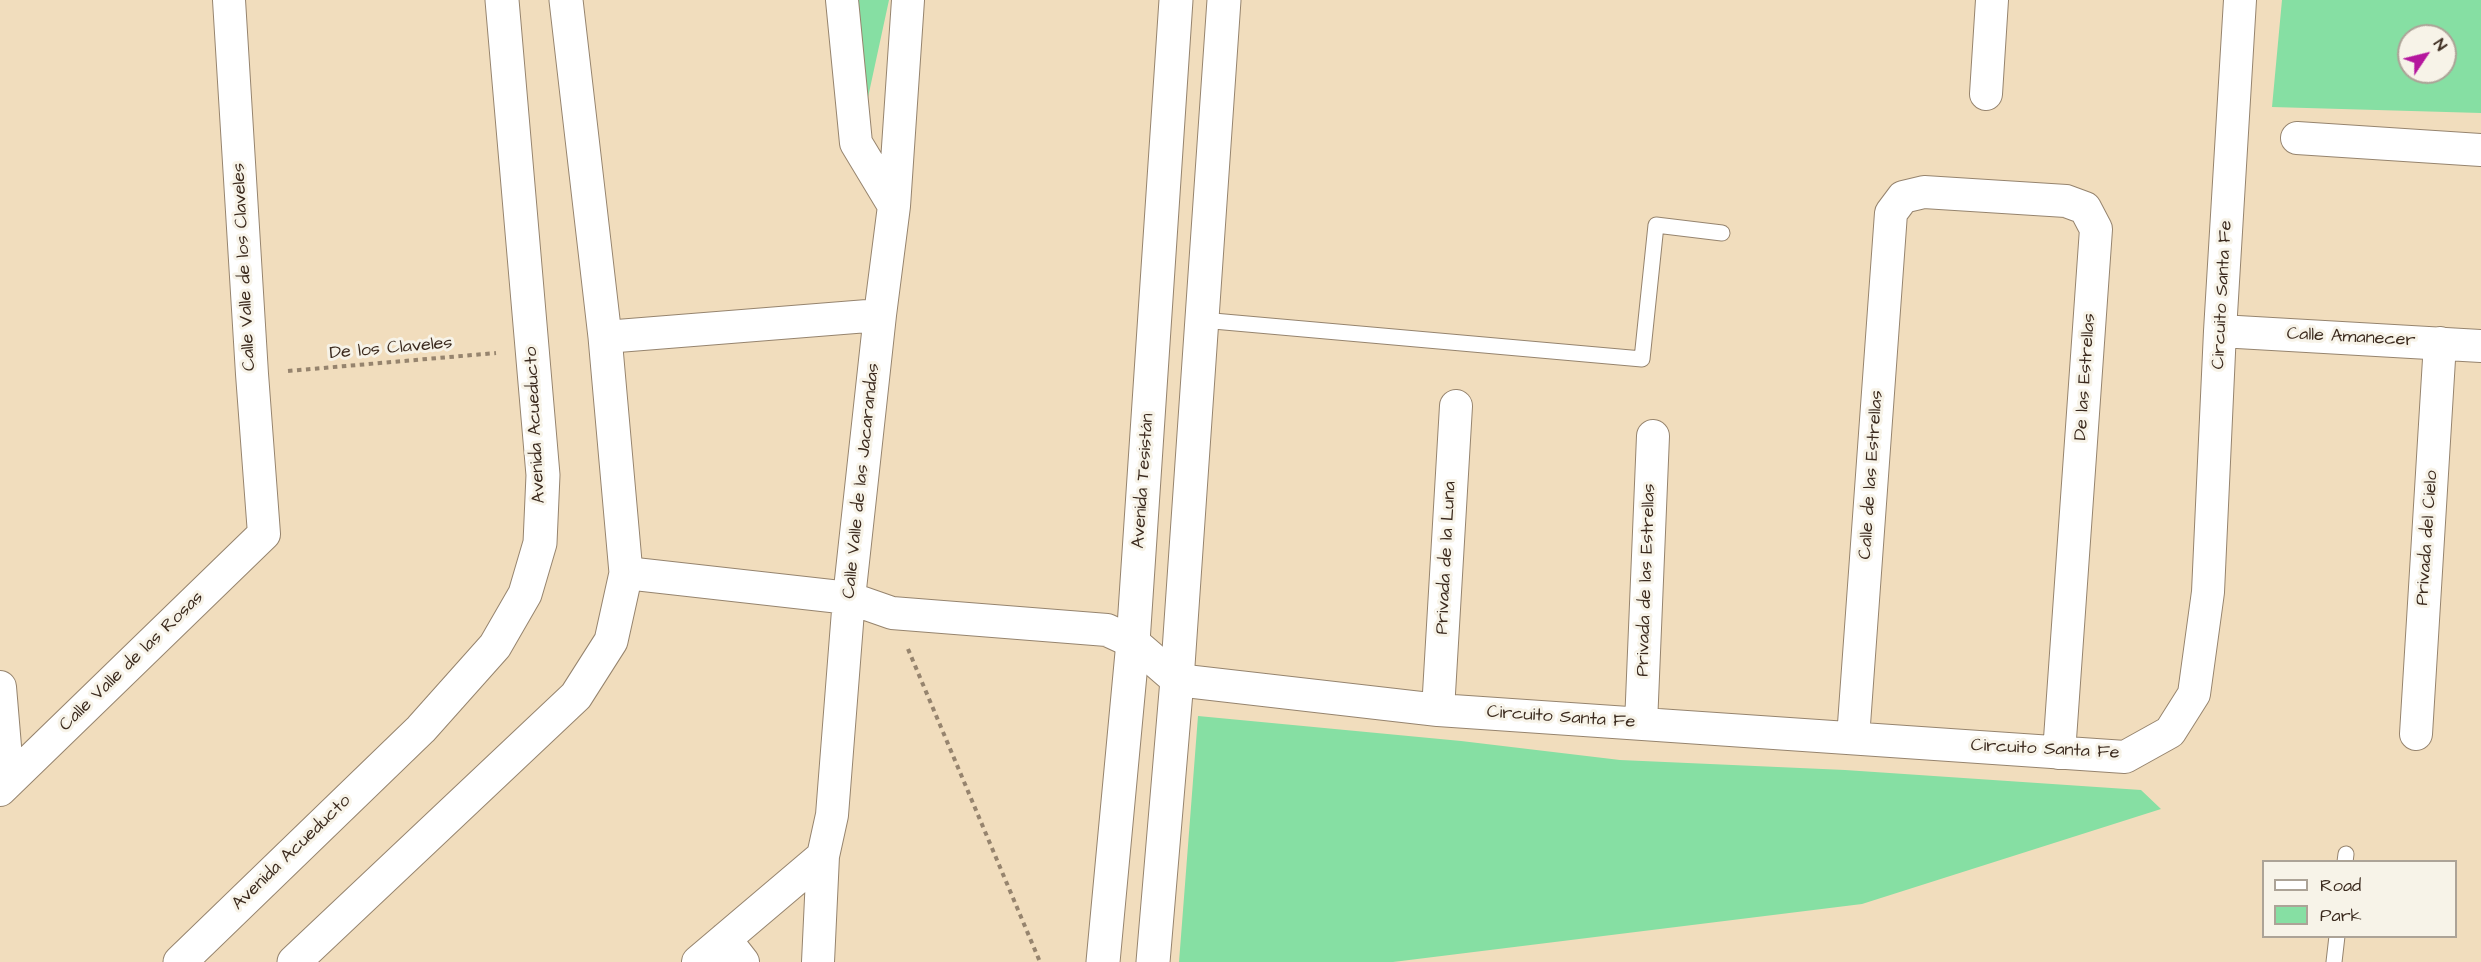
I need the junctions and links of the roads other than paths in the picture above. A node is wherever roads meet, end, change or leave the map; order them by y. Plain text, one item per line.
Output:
1 (229, 0) edge
2 (502, 0) edge
3 (566, 0) edge
4 (842, 0) edge
5 (908, 0) edge
6 (1176, 0) edge
7 (1224, 0) edge
8 (1992, 0) edge
9 (2240, 0) edge
10 (1986, 94) dead end
11 (2297, 138) dead end
12 (2481, 150) edge
13 (894, 206) junction
14 (1891, 213) joint
15 (1722, 233) dead end
16 (879, 315) junction
17 (1202, 320) junction
18 (2220, 331) junction
19 (605, 338) junction
20 (2440, 343) junction
21 (2481, 346) edge
22 (1456, 406) dead end
23 (1653, 436) dead end
24 (264, 534) joint
25 (626, 573) junction
26 (849, 598) junction
27 (1133, 642) junction
28 (1177, 680) junction
29 (0, 687) edge
30 (1438, 710) junction
31 (1641, 724) junction
32 (2416, 734) dead end
33 (1853, 738) junction
34 (2059, 753) junction
35 (4, 786) edge
36 (823, 856) junction
37 (2337, 938) edge
38 (734, 951) edge
39 (180, 962) edge
40 (294, 962) edge
41 (698, 962) edge
42 (818, 962) edge
43 (1102, 962) edge
44 (1153, 962) edge
45 (2334, 962) edge

1 - 24 street, Calle Valle de los Claveles
2 - 39 street, Avenida Acueducto
3 - 19 street
4 - 13 street
5 - 13 street, Calle Valle de las Jacarandas
6 - 27 street, Avenida Tesistán
7 - 17 street
8 - 10 street
9 - 18 street, Circuito Santa Fe
11 - 12 street
13 - 16 street, Calle Valle de las Jacarandas
14 - 33 street, Calle de las Estrellas
14 - 34 street, De las Estrellas
15 - 17 lane
16 - 19 street
16 - 26 street, Calle Valle de las Jacarandas
17 - 28 street
18 - 20 street, Calle Amanecer
18 - 34 street, Circuito Santa Fe
19 - 25 street
20 - 21 street, Calle Amanecer
20 - 32 street, Privada del Cielo
22 - 30 street, Privada de la Luna
23 - 31 street, Privada de las Estrellas
24 - 35 street, Calle Valle de las Rosas
25 - 26 street
25 - 40 street
26 - 27 street
26 - 36 street, Calle Valle de las Jacarandas
27 - 28 street
27 - 43 street, Avenida Tesistán
28 - 30 street, Circuito Santa Fe
28 - 44 street
29 - 35 street
30 - 31 street, Circuito Santa Fe
31 - 33 street, Circuito Santa Fe
33 - 34 street, Circuito Santa Fe
36 - 38 street
36 - 42 street, Calle Valle de las Jacarandas
37 - 45 lane
38 - 41 street

